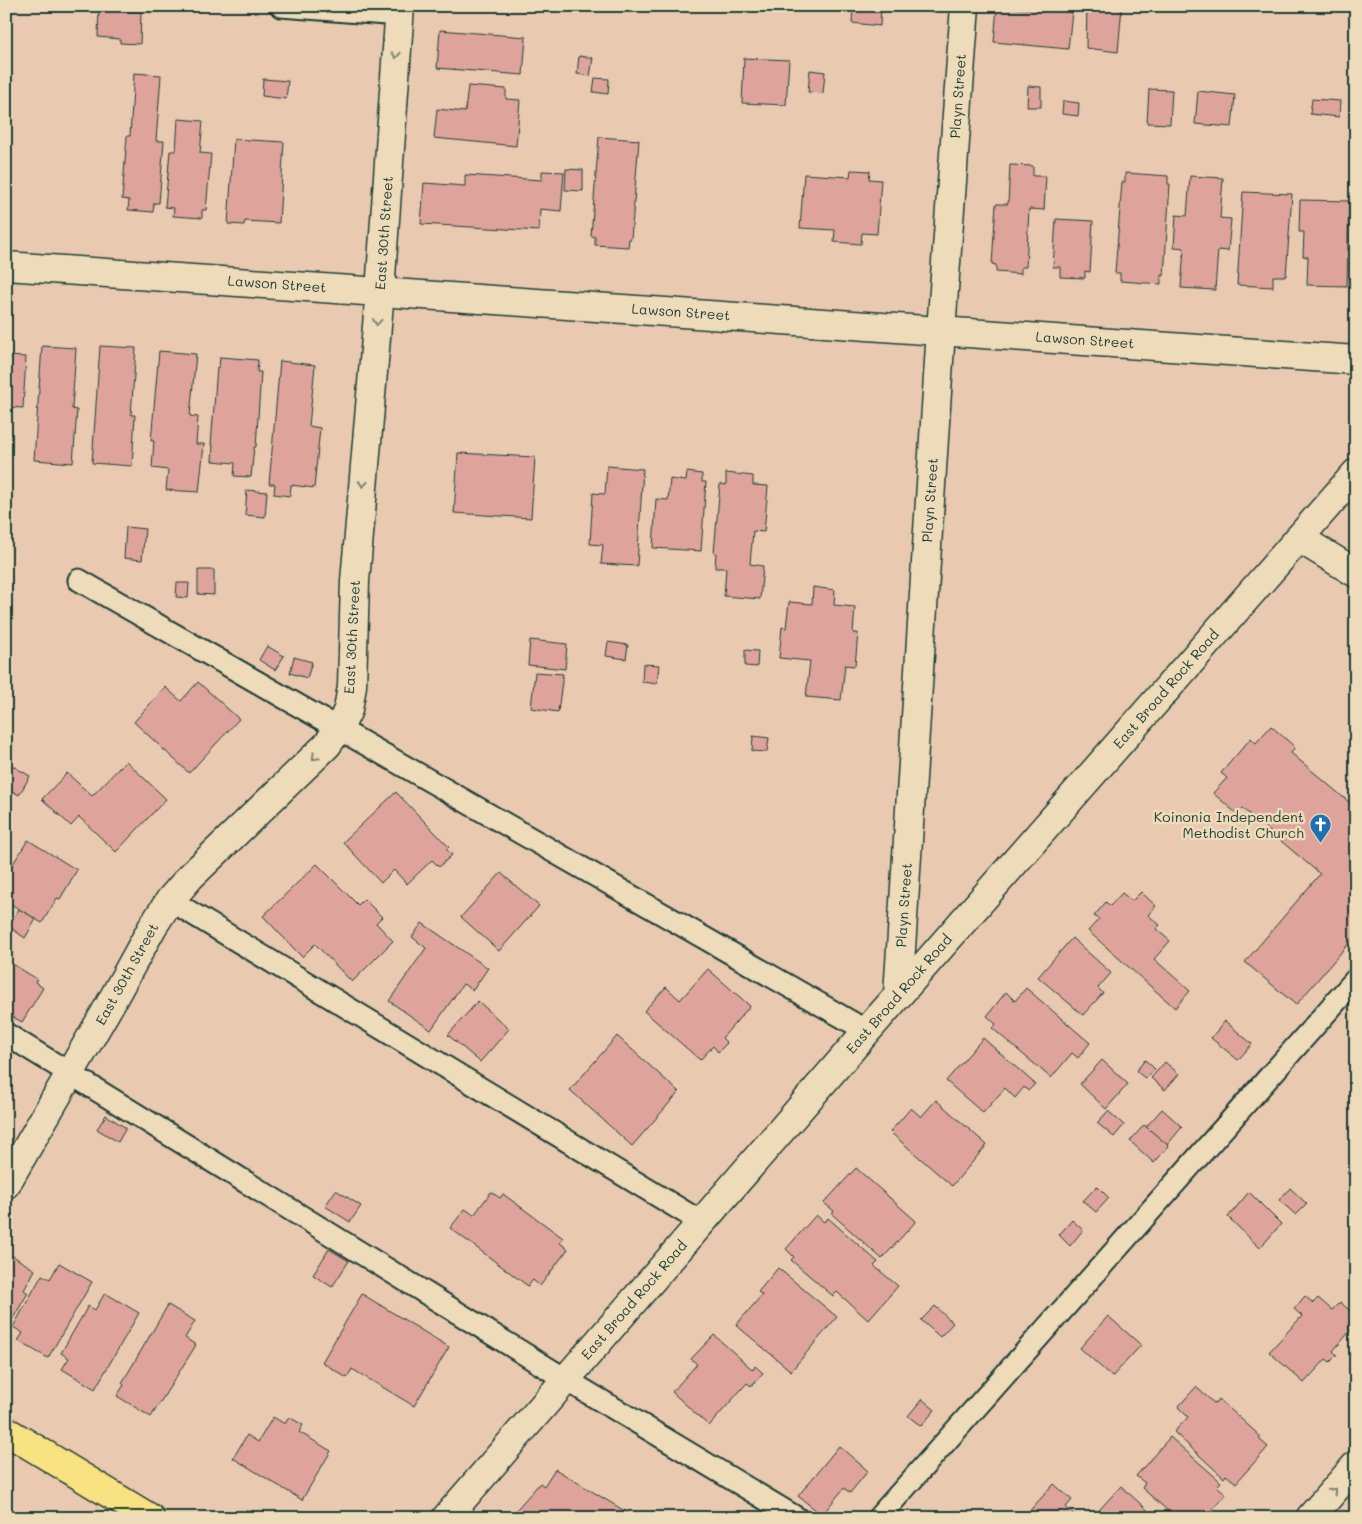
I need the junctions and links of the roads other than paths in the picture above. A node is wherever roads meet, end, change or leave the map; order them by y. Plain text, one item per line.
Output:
1 (281, 6) edge
2 (965, 6) edge
3 (400, 11) edge
4 (6, 266) edge
5 (380, 291) junction
6 (941, 330) junction
7 (1356, 360) edge
8 (1356, 473) edge
9 (1299, 538) junction
10 (1356, 572) edge
11 (79, 580) dead end
12 (339, 728) junction
13 (170, 900) junction
14 (1356, 979) edge
15 (898, 995) junction
16 (866, 1031) junction
17 (6, 1034) edge
18 (71, 1072) junction
19 (6, 1184) edge
20 (701, 1222) junction
21 (565, 1379) junction
22 (6, 1430) edge
23 (1356, 1465) edge
24 (150, 1518) edge
25 (446, 1518) edge
26 (797, 1518) edge
27 (878, 1518) edge
28 (1310, 1518) edge

1 - 3 lane
2 - 6 street, Playn Street
3 -> 5 street, East 30th Street
4 - 5 street, Lawson Street
5 - 6 street, Lawson Street
5 -> 12 street, East 30th Street
6 - 7 street, Lawson Street
6 - 15 street, Playn Street
8 - 9 street, East Broad Rock Road
9 - 10 street
9 - 15 street, East Broad Rock Road
11 - 12 lane
12 -> 13 street, East 30th Street
12 - 16 lane
13 - 18 street, East 30th Street
13 - 20 lane
14 - 27 lane
15 - 16 street, East Broad Rock Road
16 - 20 street, East Broad Rock Road
17 - 18 lane
18 - 19 street, East 30th Street
18 - 21 lane
20 - 21 street, East Broad Rock Road
21 - 25 street, East Broad Rock Road
21 - 26 lane
22 - 24 main road
28 -> 23 street

